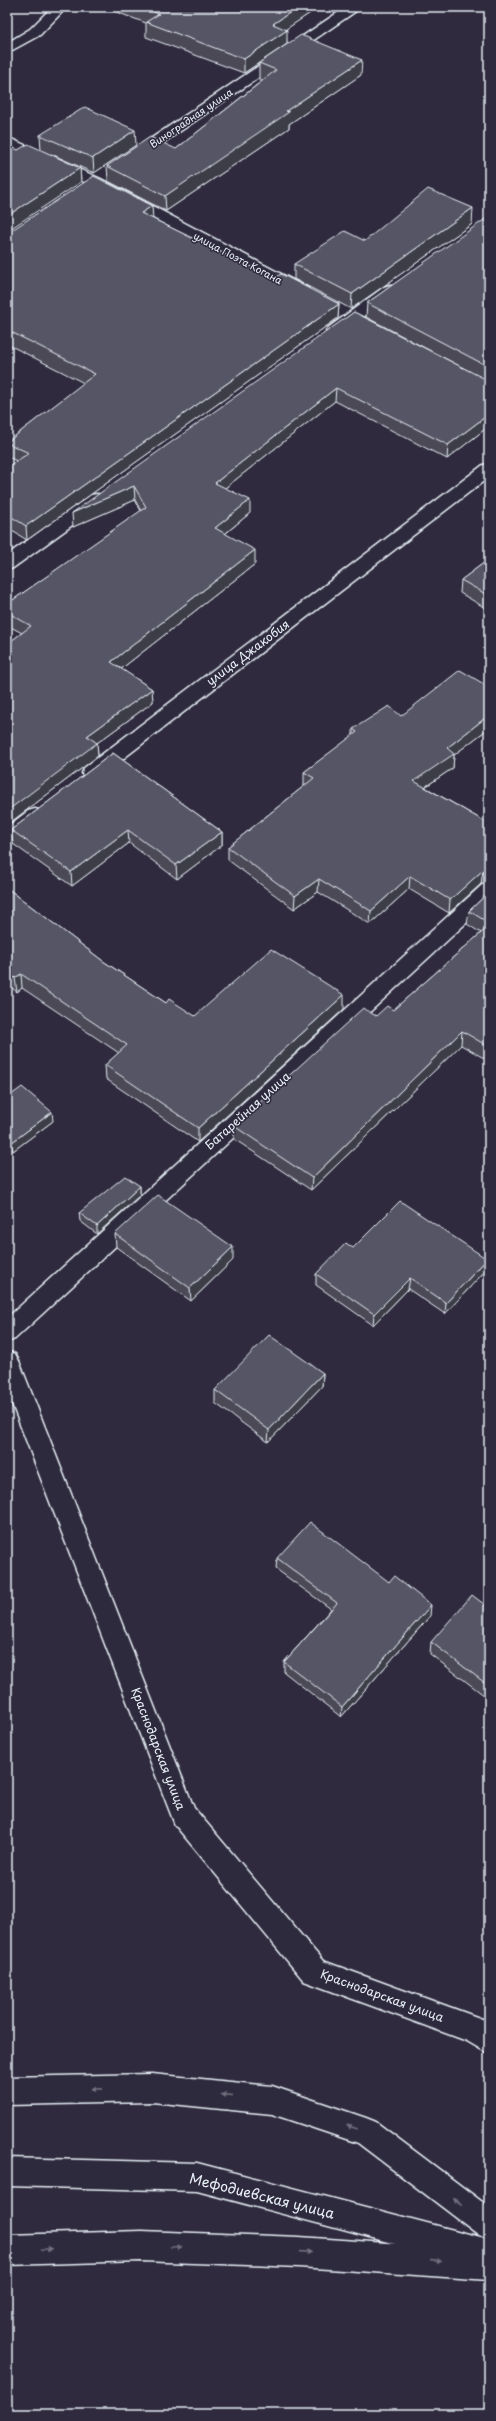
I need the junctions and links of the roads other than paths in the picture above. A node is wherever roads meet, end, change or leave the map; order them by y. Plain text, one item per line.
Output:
1 (60, 7) edge
2 (354, 7) edge
3 (7, 49) edge
4 (7, 141) edge
5 (122, 165) edge
6 (109, 173) edge
7 (90, 186) junction
8 (402, 282) edge
9 (317, 300) edge
10 (319, 341) edge
11 (489, 470) edge
12 (111, 490) edge
13 (7, 564) edge
14 (77, 784) edge
15 (51, 803) edge
16 (7, 837) edge
17 (489, 890) edge
18 (7, 1332) edge
19 (7, 1361) edge
20 (489, 2040) edge
21 (7, 2091) edge
22 (7, 2172) edge
23 (489, 2226) edge
24 (7, 2250) edge
25 (489, 2254) edge
26 (489, 2265) edge

1 - 3 street
2 - 5 street, Виноградная улица
4 - 7 street, улица Поэта Когана
6 - 7 street
7 - 9 street, улица Поэта Когана
8 - 10 street
11 - 14 street, улица Джакобия
12 - 13 street
15 - 16 street
17 - 18 street, Батарейная улица
19 - 20 street, Краснодарская улица
23 -> 21 street
22 - 25 street, Мефодиевская улица
24 -> 26 street

